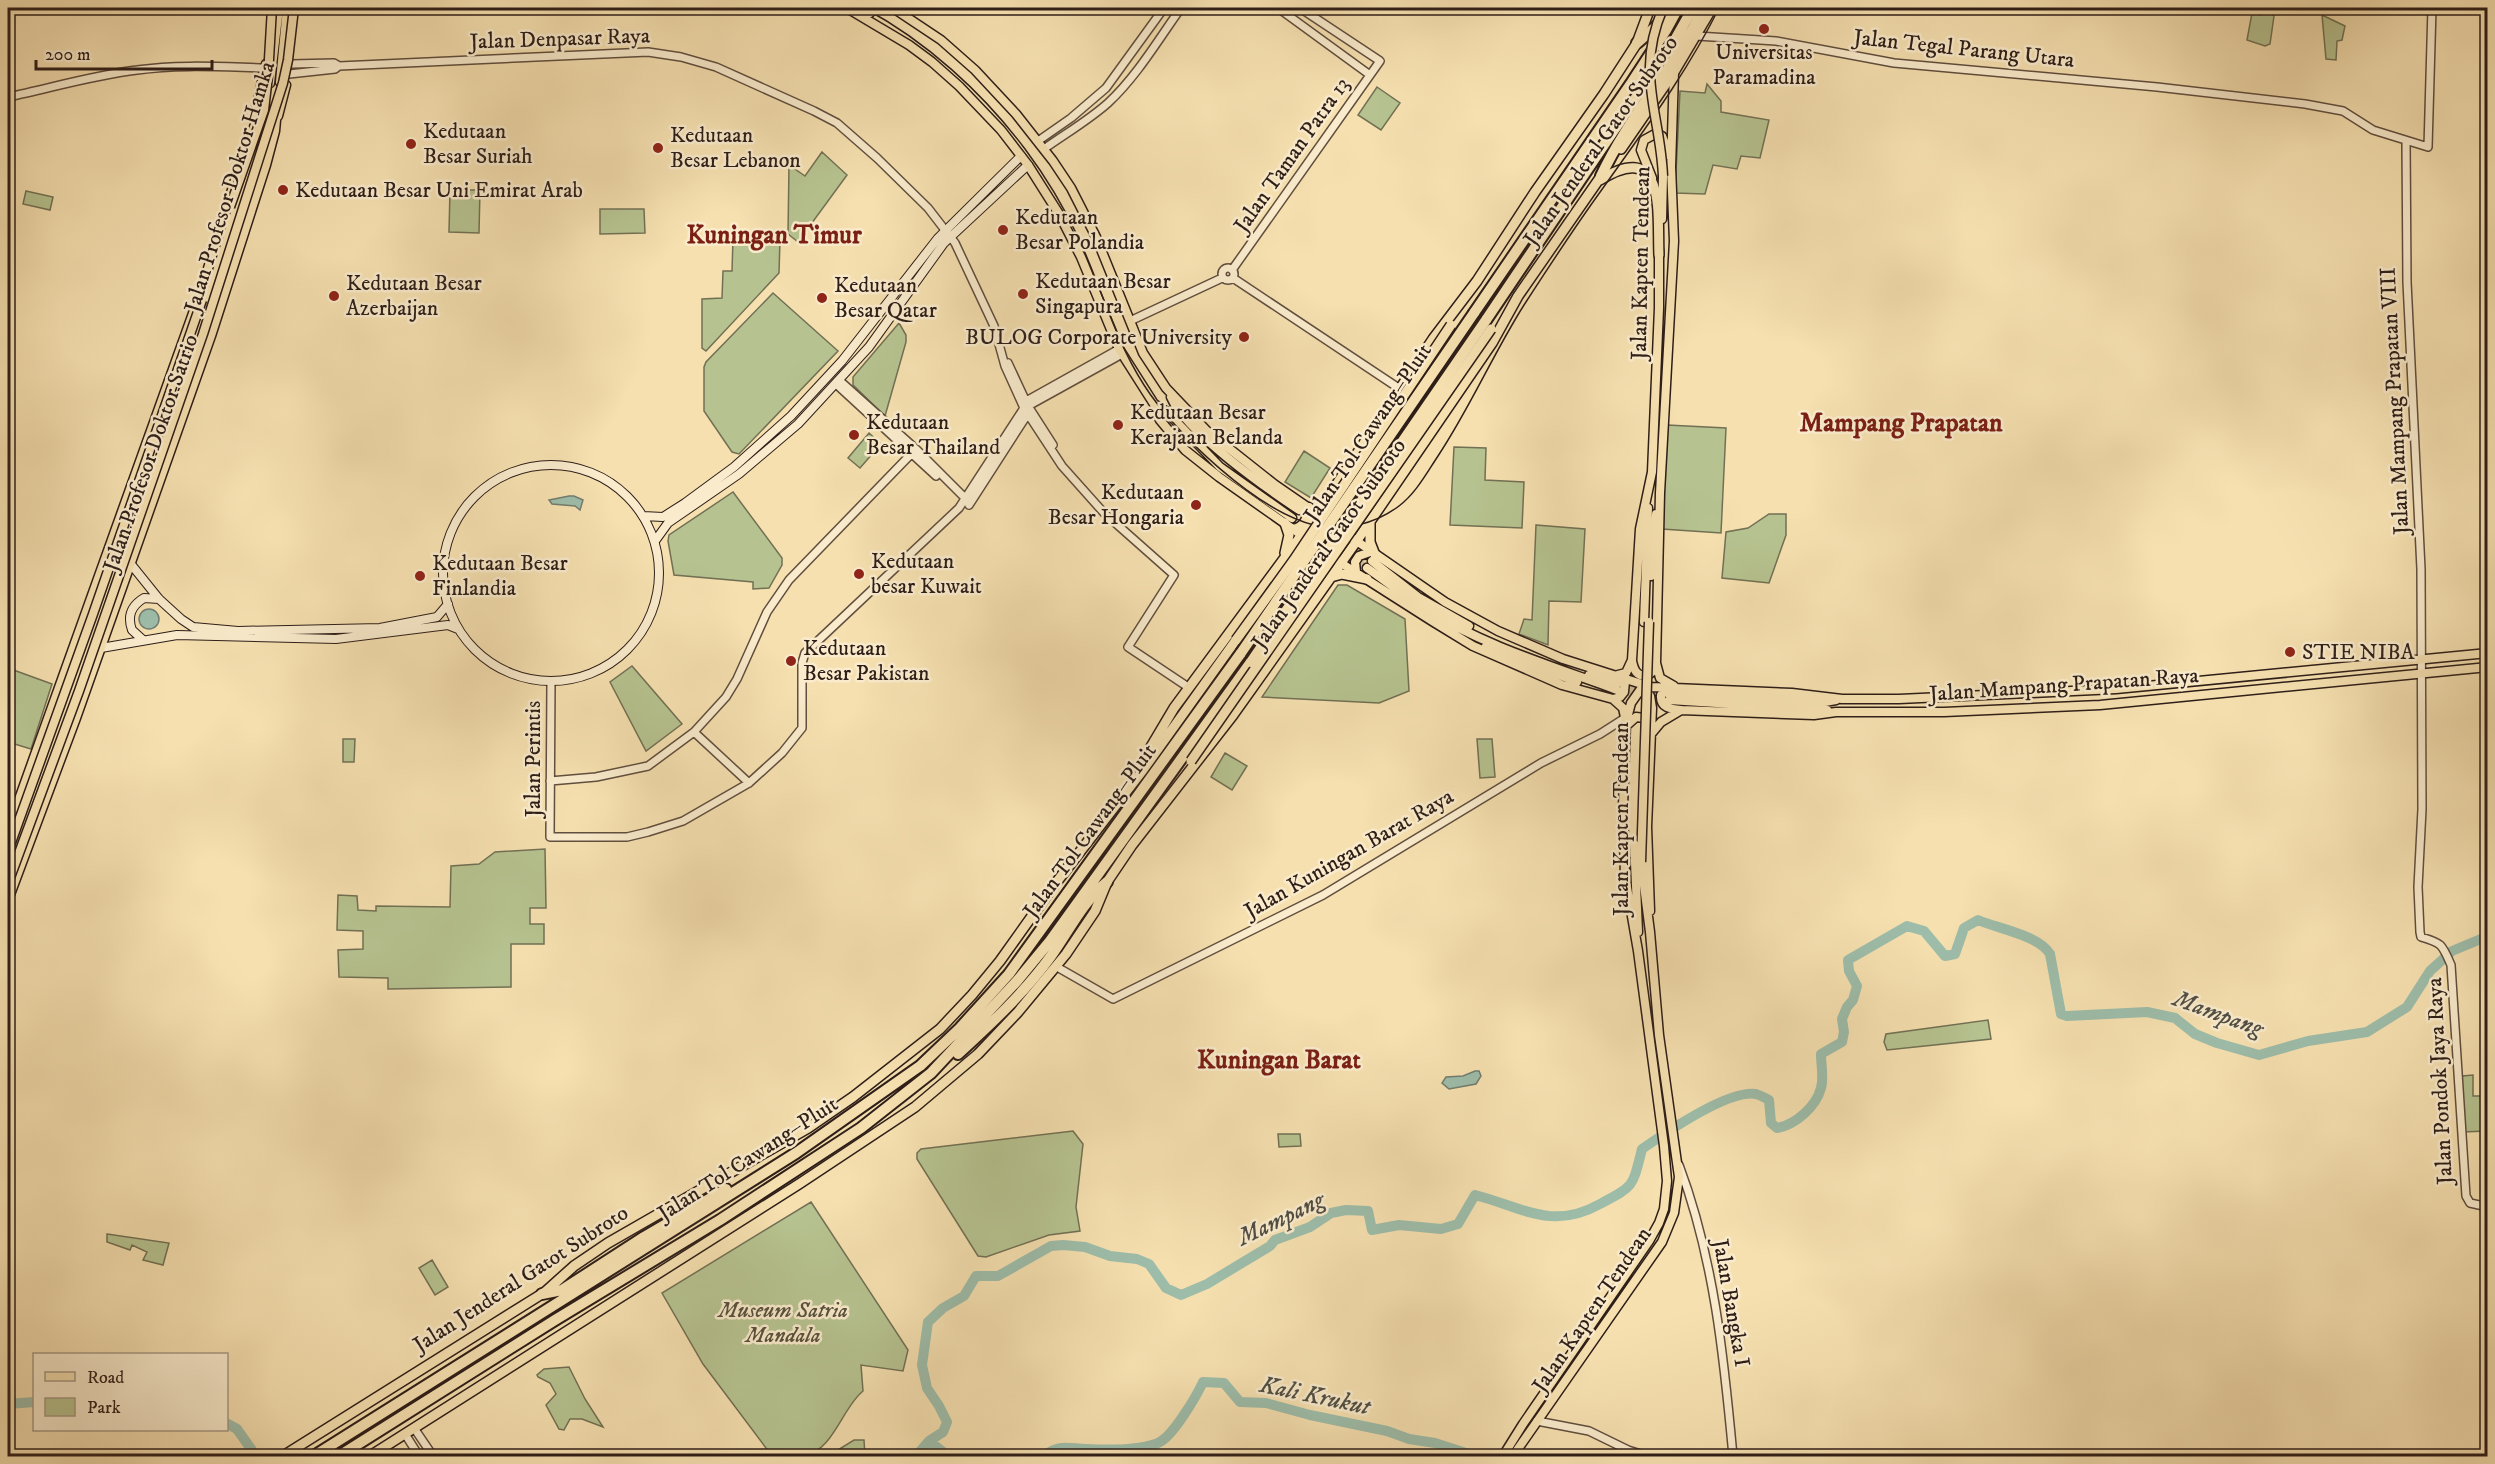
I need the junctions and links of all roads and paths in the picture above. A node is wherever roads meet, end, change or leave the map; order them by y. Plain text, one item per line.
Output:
1 (271, 8) edge
2 (279, 8) edge
3 (287, 8) edge
4 (296, 8) edge
5 (847, 8) edge
6 (873, 8) edge
7 (893, 8) edge
8 (1164, 8) edge
9 (1181, 8) edge
10 (1278, 8) edge
11 (1300, 8) edge
12 (1650, 8) edge
13 (1663, 8) edge
14 (1670, 8) edge
15 (1678, 8) edge
16 (1693, 8) edge
17 (1704, 8) edge
18 (1713, 8) edge
19 (2432, 8) edge
20 (862, 16) junction
21 (1697, 36) junction
22 (1637, 43) junction
23 (291, 64) junction
24 (339, 66) junction
25 (266, 68) junction
26 (1674, 72) junction
27 (289, 74) junction
28 (1370, 75) junction
29 (8, 97) edge
30 (252, 128) junction
31 (275, 131) junction
32 (2406, 141) junction
33 (1041, 145) junction
34 (1021, 156) junction
35 (1028, 165) junction
36 (1010, 167) junction
37 (1671, 167) junction
38 (1017, 175) junction
39 (1598, 179) junction
40 (1653, 182) junction
41 (948, 233) junction
42 (1659, 255) junction
43 (1232, 270) junction
44 (1222, 278) junction
45 (1233, 278) junction
46 (1467, 296) junction
47 (1518, 296) junction
48 (1130, 321) junction
49 (1489, 324) junction
50 (1120, 351) junction
51 (837, 382) junction
52 (1400, 389) junction
53 (1169, 391) junction
54 (162, 397) junction
55 (186, 406) junction
56 (1026, 407) junction
57 (1379, 421) junction
58 (914, 451) junction
59 (1417, 452) junction
60 (1649, 487) junction
61 (1660, 493) junction
62 (964, 503) junction
63 (1308, 507) junction
64 (1299, 510) dead end
65 (1317, 514) junction
66 (643, 516) junction
67 (1288, 520) junction
68 (1370, 520) junction
69 (1297, 532) junction
70 (655, 541) junction
71 (1356, 542) junction
72 (1324, 552) junction
73 (1283, 558) junction
74 (1371, 559) junction
75 (130, 563) junction
76 (1341, 564) junction
77 (1380, 567) junction
78 (1356, 572) junction
79 (1330, 578) junction
80 (1367, 579) junction
81 (1256, 594) junction
82 (159, 599) junction
83 (1250, 603) junction
84 (447, 604) junction
85 (1647, 622) junction
86 (1233, 626) junction
87 (458, 629) junction
88 (1498, 631) junction
89 (1292, 632) junction
90 (1462, 638) junction
91 (143, 640) junction
92 (101, 648) junction
93 (2487, 653) edge
94 (1274, 658) junction
95 (2421, 659) junction
96 (1632, 660) junction
97 (1656, 663) junction
98 (2487, 667) edge
99 (2422, 673) junction
100 (1651, 674) junction
101 (551, 682) junction
102 (1617, 682) junction
103 (1188, 687) junction
104 (1648, 690) junction
105 (1671, 692) junction
106 (1613, 699) junction
107 (1682, 710) junction
108 (1836, 712) junction
109 (1625, 722) junction
110 (1651, 731) junction
111 (694, 732) junction
112 (550, 781) junction
113 (749, 783) junction
114 (1131, 783) junction
115 (1161, 806) junction
116 (15, 810) junction
117 (37, 821) junction
118 (8, 830) edge
119 (8, 851) edge
120 (1638, 862) junction
121 (8, 882) edge
122 (1107, 882) junction
123 (8, 900) edge
124 (1649, 925) junction
125 (1638, 951) junction
126 (2449, 960) joint
127 (1057, 967) junction
128 (932, 1073) junction
129 (1677, 1160) junction
130 (751, 1181) junction
131 (2487, 1207) edge
132 (542, 1294) junction
133 (1537, 1421) junction
134 (414, 1428) junction
135 (405, 1434) junction
136 (283, 1456) edge
137 (314, 1456) edge
138 (339, 1456) edge
139 (370, 1456) edge
140 (419, 1456) edge
141 (433, 1456) edge
142 (1503, 1456) edge
143 (1514, 1456) edge
144 (1647, 1456) edge
145 (1733, 1456) edge

1 - 25 main road
1 - 119 main road, Jalan Profesor Doktor Hamka, bridge
2 - 30 main road, Jalan Profesor Doktor Satrio
3 - 31 main road, Jalan Profesor Doktor Satrio
4 - 23 main road
4 - 121 main road, Jalan Profesor Doktor Hamka, bridge
5 - 20 main road
6 - 20 main road
7 - 33 main road
8 - 33 street
9 - 33 street
10 - 28 street
11 - 28 street, Jalan Taman Patra 13
12 - 22 highway, Jalan Jenderal Gatot Subroto
13 - 42 main road, Jalan Kapten Tendean, bridge
14 - 22 highway
15 - 130 highway, Jalan Tol Cawang–Pluit, bridge
16 - 49 highway, Jalan Tol Cawang–Pluit
17 - 39 highway
18 - 21 highway, Jalan Jenderal Gatot Subroto
19 - 32 street, Jalan Tegal Parang Utara
20 - 34 main road
21 - 26 highway, Jalan Jenderal Gatot Subroto
21 - 32 street, Jalan Tegal Parang Utara
22 - 46 highway, Jalan Jenderal Gatot Subroto
23 - 24 street, Jalan Denpasar Raya
23 - 27 main road
24 - 27 street, Jalan Denpasar Raya
24 - 41 street, Jalan Denpasar Raya
25 - 29 street
25 - 30 main road
26 - 37 main road, Jalan Kapten Tendean
26 - 39 highway, Jalan Jenderal Gatot Subroto
27 - 31 main road
28 - 43 street, Jalan Taman Patra 13
30 - 54 main road, Jalan Profesor Doktor Satrio
31 - 55 main road, Jalan Profesor Doktor Satrio
32 - 95 street, Jalan Mampang Prapatan VIII
33 - 48 main road
34 - 35 main road
34 - 36 main road
35 - 38 main road
35 - 50 main road
36 - 38 main road
36 - 41 main road
37 - 40 main road
37 - 61 main road, Jalan Kapten Tendean
38 - 41 main road
39 - 40 highway
39 - 47 highway, Jalan Jenderal Gatot Subroto
40 - 42 highway
41 - 51 main road
41 - 56 street, Jalan Denpasar Raya
41 - 66 main road
42 - 60 main road, Jalan Kapten Tendean
43 - 44 street, Jalan Taman Patra 13
43 - 45 street
44 - 45 street
44 - 48 street
45 - 52 street
46 - 52 highway, Jalan Jenderal Gatot Subroto
46 - 114 highway, Jalan Jenderal Gatot Subroto, bridge
47 - 49 highway, Jalan Jenderal Gatot Subroto
47 - 59 highway, Jalan Jenderal Gatot Subroto
48 - 53 main road
49 - 115 highway, Jalan Jenderal Gatot Subroto, bridge
49 - 128 highway, Jalan Tol Cawang–Pluit, bridge
50 - 56 street
50 - 67 main road
51 - 58 street
51 - 70 main road
52 - 57 highway, Jalan Jenderal Gatot Subroto
53 - 63 main road
53 - 64 main road
54 - 55 main road
54 - 116 main road, Jalan Profesor Doktor Satrio
55 - 75 main road, Jalan Profesor Doktor Satrio
56 - 62 street
56 - 103 street, Jalan Denpasar Raya
57 - 59 highway
57 - 65 highway, Jalan Jenderal Gatot Subroto
58 - 62 street
58 - 111 street
59 - 68 highway, Jalan Jenderal Gatot Subroto
60 - 85 main road, Jalan Kapten Tendean
60 - 96 main road, Jalan Kapten Tendean
61 - 85 main road, Jalan Kapten Tendean
61 - 97 main road, Jalan Kapten Tendean
62 - 113 street
63 - 65 main road
63 - 69 main road
65 - 69 highway, Jalan Jenderal Gatot Subroto
65 - 71 main road
66 - 70 main road
66 - 84 main road
67 - 69 main road
67 - 73 highway
68 - 71 highway, Jalan Jenderal Gatot Subroto
68 - 74 highway
69 - 72 main road
69 - 73 highway, Jalan Jenderal Gatot Subroto
70 - 101 main road
71 - 74 main road
71 - 76 highway, Jalan Jenderal Gatot Subroto
72 - 76 main road
72 - 81 highway
73 - 81 highway, Jalan Jenderal Gatot Subroto
74 - 77 main road
74 - 78 main road
74 - 88 main road
74 - 102 main road
75 - 82 main road
75 - 92 main road, Jalan Profesor Doktor Satrio
76 - 78 main road
76 - 79 highway, Jalan Jenderal Gatot Subroto
77 - 88 main road
77 - 102 main road
78 - 80 main road
79 - 80 highway
79 - 89 highway, Jalan Jenderal Gatot Subroto
80 - 90 main road
81 - 83 highway, Jalan Jenderal Gatot Subroto
82 - 84 main road
82 - 91 main road
83 - 86 highway, Jalan Jenderal Gatot Subroto
83 - 89 highway
84 - 87 main road
85 - 120 main road, Jalan Kapten Tendean, bridge
86 - 94 highway
86 - 103 highway, Jalan Jenderal Gatot Subroto
87 - 91 main road
87 - 101 main road
88 - 102 main road
89 - 94 highway, Jalan Jenderal Gatot Subroto
90 - 102 main road
90 - 106 main road
91 - 92 main road
92 - 117 main road, Jalan Profesor Doktor Satrio
93 - 95 main road, Jalan Mampang Prapatan Raya
94 - 115 highway, Jalan Jenderal Gatot Subroto
95 - 99 street, Jalan Mampang Prapatan VIII
95 - 105 main road, Jalan Mampang Prapatan Raya
96 - 100 main road
96 - 102 main road
97 - 100 main road
97 - 105 main road
98 - 99 main road, Jalan Mampang Prapatan Raya
99 - 108 main road, Jalan Mampang Prapatan Raya
99 - 126 street, Jalan Mampang Prapatan VIII
100 - 104 main road
101 - 112 street, Jalan Perintis
102 - 104 main road
102 - 106 main road
103 - 114 highway, Jalan Jenderal Gatot Subroto
104 - 105 main road, Jalan Mampang Prapatan Raya
104 - 109 main road, Jalan Kapten Tendean
104 - 110 main road, Jalan Kapten Tendean
105 - 107 main road
105 - 108 main road
106 - 109 main road
107 - 108 main road, Jalan Mampang Prapatan Raya
107 - 110 main road
109 - 110 main road
109 - 125 main road, Jalan Kapten Tendean
109 - 127 street, Jalan Kuningan Barat Raya
110 - 124 main road, Jalan Kapten Tendean
111 - 112 street
111 - 113 street
112 - 113 street, Jalan Perintis
114 - 132 highway, Jalan Jenderal Gatot Subroto
115 - 122 highway, Jalan Jenderal Gatot Subroto
116 - 117 main road
116 - 118 main road, Jalan Profesor Doktor Satrio
117 - 123 main road, Jalan Profesor Doktor Satrio
120 - 124 main road, Jalan Kapten Tendean
120 - 125 main road, Jalan Kapten Tendean
122 - 127 highway, Jalan Jenderal Gatot Subroto
122 - 128 highway
124 - 129 main road, Jalan Kapten Tendean
125 - 142 main road, Jalan Kapten Tendean
126 - 131 street, Jalan Pondok Jaya Raya
127 - 134 highway, Jalan Jenderal Gatot Subroto
128 - 138 highway, Jalan Tol Cawang–Pluit
129 - 133 main road, Jalan Kapten Tendean
129 - 145 street, Jalan Bangka I
130 - 132 highway
130 - 137 highway, Jalan Tol Cawang–Pluit
132 - 136 highway, Jalan Jenderal Gatot Subroto
133 - 143 main road, Jalan Kapten Tendean
133 - 144 street
134 - 135 highway, Jalan Jenderal Gatot Subroto
134 - 141 street
135 - 139 highway, Jalan Jenderal Gatot Subroto
135 - 140 street

